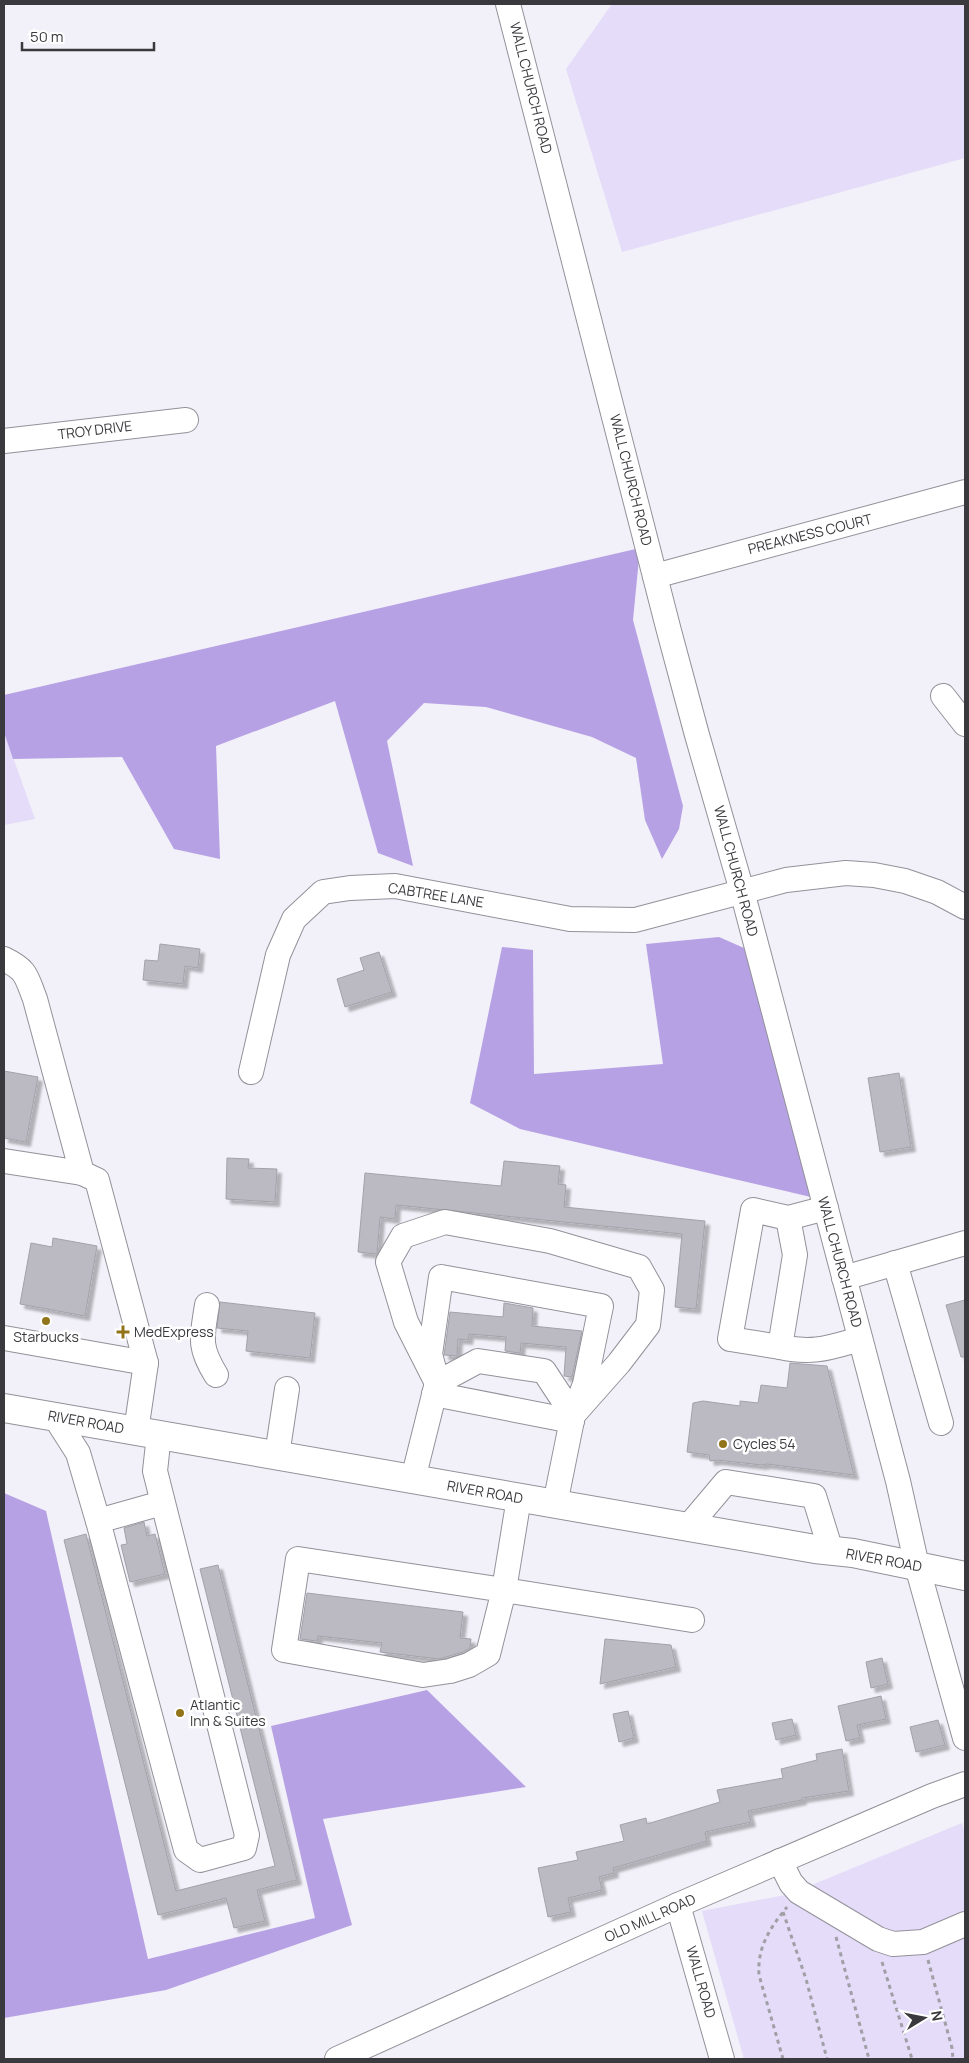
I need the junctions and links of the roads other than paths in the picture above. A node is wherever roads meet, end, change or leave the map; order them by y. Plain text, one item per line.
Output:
1 (508, 4) edge
2 (186, 420) dead end
3 (4, 441) edge
4 (965, 492) edge
5 (655, 576) junction
6 (943, 696) dead end
7 (965, 724) edge
8 (742, 891) junction
9 (965, 908) edge
10 (4, 959) edge
11 (251, 1072) dead end
12 (4, 1161) edge
13 (82, 1173) junction
14 (826, 1208) junction
15 (788, 1218) junction
16 (965, 1243) edge
17 (895, 1263) junction
18 (844, 1278) junction
19 (207, 1304) dead end
20 (4, 1338) edge
21 (860, 1339) junction
22 (780, 1347) junction
23 (146, 1364) junction
24 (216, 1375) dead end
25 (435, 1388) junction
26 (287, 1389) dead end
27 (4, 1408) edge
28 (55, 1417) junction
29 (573, 1418) junction
30 (941, 1423) dead end
31 (147, 1433) junction
32 (277, 1455) junction
33 (414, 1479) junction
34 (519, 1498) junction
35 (162, 1504) junction
36 (555, 1504) junction
37 (98, 1521) junction
38 (688, 1527) junction
39 (831, 1551) junction
40 (917, 1566) junction
41 (965, 1576) edge
42 (504, 1590) junction
43 (692, 1620) dead end
44 (965, 1738) edge
45 (964, 1788) edge
46 (780, 1861) junction
47 (678, 1905) junction
48 (965, 1924) edge
49 (337, 2059) edge
50 (722, 2059) edge

1 - 5 street, WALL CHURCH ROAD
2 - 3 street, TROY DRIVE
4 - 5 street, PREAKNESS COURT
5 - 8 street, WALL CHURCH ROAD
6 - 7 street
8 - 9 street, CABTREE LANE
8 - 11 street, CABTREE LANE
8 - 14 street, WALL CHURCH ROAD
10 - 13 street
12 - 13 street
13 - 23 street
14 - 15 street
14 - 18 street, WALL CHURCH ROAD
15 - 22 street
15 - 22 street
16 - 17 street
17 - 18 street
17 - 30 street
18 - 21 street, WALL CHURCH ROAD
19 - 24 street
20 - 23 street
21 - 22 street
21 - 40 street, WALL CHURCH ROAD
23 - 31 street
25 - 29 street
25 - 29 street
25 - 29 street
25 - 29 street
25 - 33 street
26 - 32 street
27 - 28 highway, RIVER ROAD
28 - 31 highway, RIVER ROAD
28 - 37 street
29 - 36 street
31 - 32 highway, RIVER ROAD
31 - 35 street
32 - 33 highway, RIVER ROAD
33 - 34 highway, RIVER ROAD
34 - 36 highway, RIVER ROAD
34 - 42 street
35 - 37 street
35 - 37 street
36 - 38 highway, RIVER ROAD
38 - 39 highway, RIVER ROAD
38 - 39 street
39 - 40 highway, RIVER ROAD
40 - 41 highway, RIVER ROAD
40 - 44 street, WALL CHURCH ROAD
42 - 42 street
42 - 43 street
45 - 46 street, OLD MILL ROAD
46 - 47 street, OLD MILL ROAD
46 - 48 street
47 - 49 street, OLD MILL ROAD
47 - 50 street, WALL ROAD

